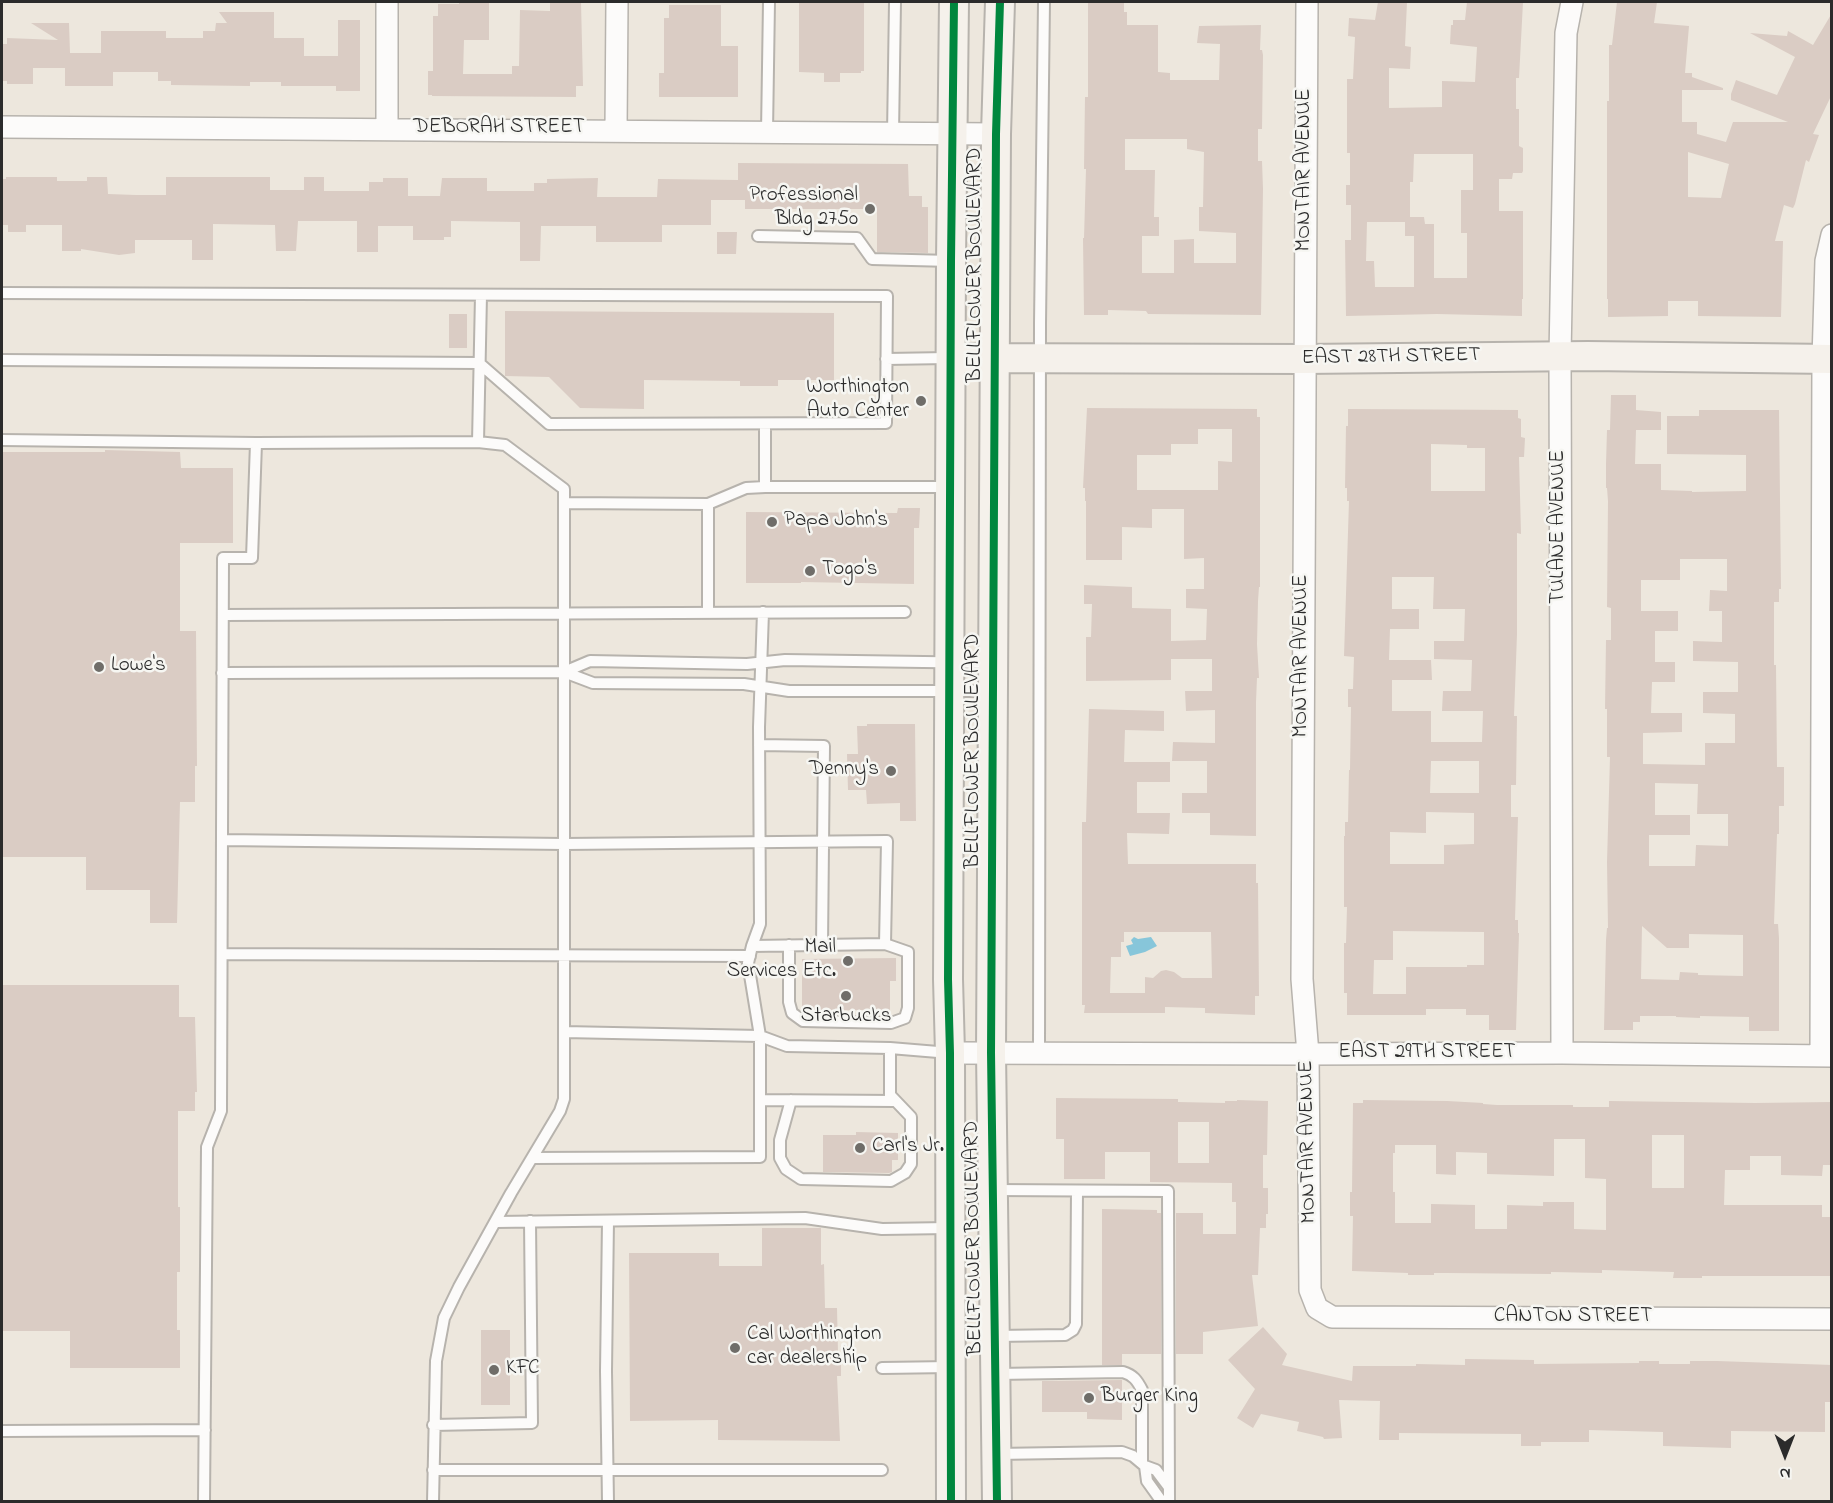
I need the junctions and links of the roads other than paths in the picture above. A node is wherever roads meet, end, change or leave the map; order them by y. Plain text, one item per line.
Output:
1 (387, 2) edge
2 (617, 2) edge
3 (769, 2) edge
4 (895, 2) edge
5 (954, 2) edge
6 (1000, 2) edge
7 (1044, 2) edge
8 (1307, 2) edge
9 (1572, 2) edge
10 (2, 127) edge
11 (387, 129) junction
12 (616, 130) junction
13 (767, 132) junction
14 (893, 134) junction
15 (952, 134) junction
16 (996, 134) junction
17 (1832, 235) edge
18 (758, 236) dead end
19 (951, 261) junction
20 (2, 294) edge
21 (482, 295) junction
22 (1560, 356) junction
23 (951, 358) junction
24 (994, 358) junction
25 (1040, 358) junction
26 (886, 359) junction
27 (1304, 359) junction
28 (1827, 359) edge
29 (2, 360) edge
30 (479, 363) junction
31 (765, 424) junction
32 (2, 440) edge
33 (478, 442) junction
34 (256, 443) junction
35 (765, 487) junction
36 (951, 487) junction
37 (564, 503) junction
38 (708, 504) junction
39 (763, 612) junction
40 (905, 612) dead end
41 (564, 613) junction
42 (708, 613) junction
43 (223, 615) junction
44 (950, 662) junction
45 (761, 663) junction
46 (993, 663) junction
47 (564, 672) junction
48 (222, 673) junction
49 (760, 686) junction
50 (950, 691) junction
51 (993, 691) junction
52 (759, 745) junction
53 (222, 840) junction
54 (760, 842) junction
55 (823, 842) junction
56 (564, 844) junction
57 (885, 944) junction
58 (789, 945) junction
59 (822, 945) junction
60 (751, 951) junction
61 (222, 954) junction
62 (564, 955) junction
63 (564, 1032) junction
64 (760, 1036) junction
65 (890, 1048) junction
66 (991, 1052) junction
67 (950, 1053) junction
68 (1039, 1053) junction
69 (1562, 1053) junction
70 (1308, 1054) junction
71 (1826, 1056) edge
72 (760, 1100) junction
73 (791, 1100) junction
74 (894, 1101) junction
75 (532, 1158) junction
76 (993, 1190) junction
77 (1077, 1191) junction
78 (530, 1221) junction
79 (608, 1221) junction
80 (496, 1222) junction
81 (950, 1228) junction
82 (1317, 1308) joint
83 (1832, 1319) edge
84 (995, 1336) junction
85 (950, 1367) junction
86 (882, 1368) dead end
87 (995, 1374) junction
88 (433, 1425) junction
89 (205, 1430) junction
90 (2, 1431) edge
91 (996, 1454) junction
92 (1143, 1465) junction
93 (433, 1470) junction
94 (608, 1470) junction
95 (882, 1470) dead end
96 (1169, 1486) junction
97 (204, 1502) edge
98 (433, 1502) edge
99 (608, 1502) edge
100 (951, 1502) edge
101 (997, 1502) edge
102 (1162, 1502) edge
103 (1169, 1502) edge

1 - 11 street
2 - 12 street
3 - 13 lane
4 - 14 lane
5 - 15 main road, BELLFLOWER BOULEVARD
6 - 16 main road, BELLFLOWER BOULEVARD
7 - 25 lane
8 - 27 street, MONTAIR AVENUE
9 - 22 street, TULANE AVENUE
10 - 11 street, DEBORAH STREET
11 - 12 street, DEBORAH STREET
12 - 13 street, DEBORAH STREET
13 - 14 street, DEBORAH STREET
14 - 15 street, DEBORAH STREET
15 - 16 street, DEBORAH STREET
15 - 19 main road, BELLFLOWER BOULEVARD
16 - 24 main road, BELLFLOWER BOULEVARD
17 - 28 street
18 - 19 lane
19 - 23 main road, BELLFLOWER BOULEVARD
20 - 21 lane
21 - 26 lane
21 - 30 lane
22 - 27 main road, EAST 28TH STREET
22 - 28 main road, EAST 28TH STREET
22 - 69 street, TULANE AVENUE
23 - 24 main road, EAST 28TH STREET
23 - 26 lane
23 - 36 main road, BELLFLOWER BOULEVARD
24 - 25 main road, EAST 28TH STREET
24 - 46 main road, BELLFLOWER BOULEVARD
25 - 27 main road, EAST 28TH STREET
25 - 68 lane
26 - 31 lane
27 - 70 street, MONTAIR AVENUE
28 - 71 street
29 - 30 lane
30 - 31 lane
30 - 33 lane
31 - 35 lane
32 - 34 lane
33 - 34 lane
33 - 37 lane
34 - 43 lane
35 - 36 lane
35 - 38 lane
36 - 44 main road, BELLFLOWER BOULEVARD
37 - 38 lane
37 - 41 lane
38 - 42 lane
39 - 40 lane
39 - 42 lane
39 - 45 lane
41 - 42 lane
41 - 43 lane
41 - 47 lane
43 - 48 lane
44 - 45 lane
44 - 46 lane
44 - 50 main road, BELLFLOWER BOULEVARD
45 - 47 lane
45 - 49 lane
46 - 51 main road, BELLFLOWER BOULEVARD
47 - 48 lane
47 - 49 lane
47 - 56 lane
48 - 53 lane
49 - 50 lane
49 - 52 lane
50 - 51 lane
50 - 67 main road, BELLFLOWER BOULEVARD
51 - 66 main road, BELLFLOWER BOULEVARD
52 - 54 lane
52 - 55 lane
53 - 56 lane
53 - 61 lane
54 - 55 lane
54 - 56 lane
54 - 60 lane
55 - 57 lane
55 - 59 lane
56 - 62 lane
57 - 58 lane
57 - 59 lane
58 - 59 lane
58 - 60 lane
60 - 62 lane
60 - 64 lane
61 - 62 lane
61 - 89 lane
62 - 63 lane
63 - 64 lane
63 - 75 lane
64 - 65 lane
64 - 72 lane
65 - 67 lane
65 - 74 lane
66 - 67 street, EAST 29TH STREET
66 - 68 street, EAST 29TH STREET
66 - 76 main road, BELLFLOWER BOULEVARD
67 - 81 main road, BELLFLOWER BOULEVARD
68 - 70 street, EAST 29TH STREET
69 - 70 street, EAST 29TH STREET
69 - 71 street, EAST 29TH STREET
70 - 82 street, MONTAIR AVENUE
72 - 73 lane
72 - 75 lane
73 - 74 lane
73 - 74 lane
75 - 80 lane
76 - 77 lane
76 - 84 main road, BELLFLOWER BOULEVARD
77 - 84 lane
77 - 96 lane
78 - 79 lane
78 - 80 lane
78 - 88 lane
79 - 81 lane
79 - 94 lane
80 - 88 lane
81 - 85 main road, BELLFLOWER BOULEVARD
82 - 83 street, CANTON STREET
84 - 87 main road, BELLFLOWER BOULEVARD
85 - 86 lane
85 - 100 main road, BELLFLOWER BOULEVARD
87 - 91 main road, BELLFLOWER BOULEVARD
87 - 92 lane
88 - 93 lane
89 - 90 lane
89 - 97 lane
91 - 92 lane
91 - 101 main road, BELLFLOWER BOULEVARD
92 - 96 lane
92 - 102 lane
93 - 94 lane
93 - 98 lane
94 - 95 lane
94 - 99 lane
96 - 103 lane

